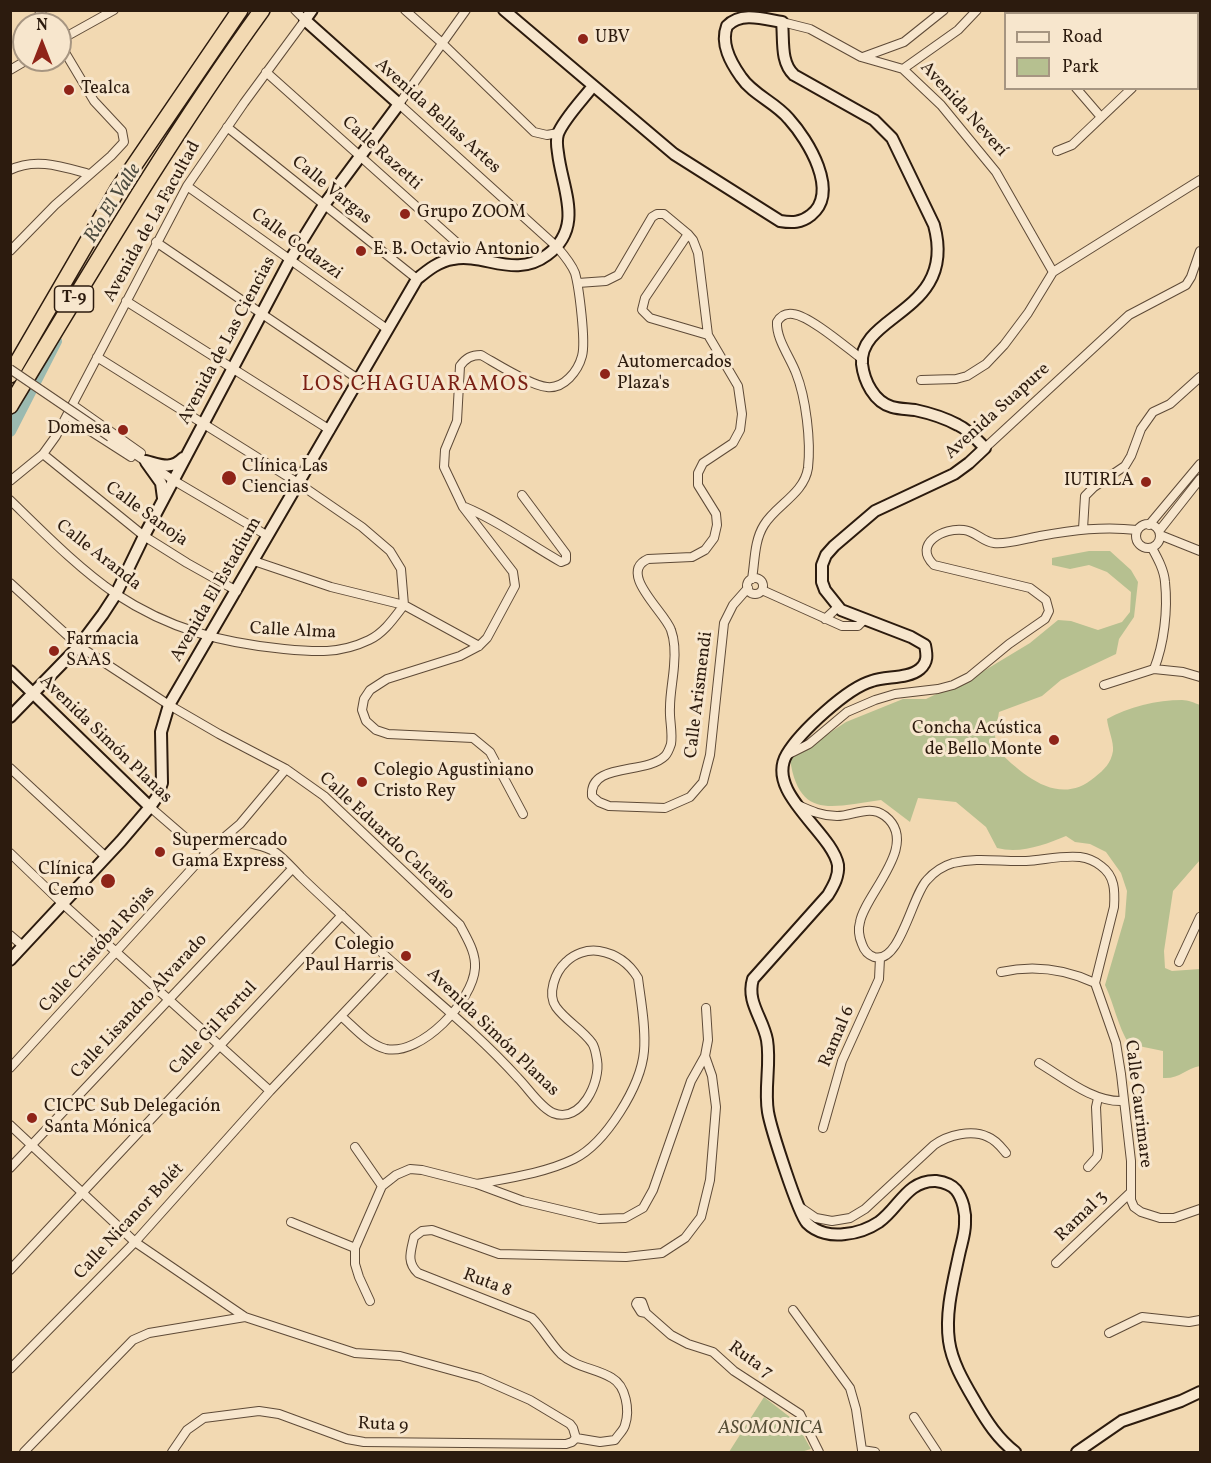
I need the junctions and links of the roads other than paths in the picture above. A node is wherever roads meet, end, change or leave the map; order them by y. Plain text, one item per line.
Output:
1 (114, 10) edge
2 (231, 10) edge
3 (240, 10) edge
4 (252, 10) edge
5 (262, 10) edge
6 (294, 10) edge
7 (312, 10) edge
8 (317, 10) edge
9 (405, 10) edge
10 (466, 10) edge
11 (504, 10) edge
12 (944, 10) edge
13 (977, 10) edge
14 (304, 20) junction
15 (782, 22) junction
16 (316, 30) junction
17 (72, 35) edge
18 (442, 43) junction
19 (861, 57) junction
20 (72, 63) edge
21 (903, 69) junction
22 (266, 72) junction
23 (193, 79) junction
24 (593, 86) junction
25 (1078, 90) edge
26 (1130, 90) edge
27 (399, 104) junction
28 (1101, 117) junction
29 (227, 127) junction
30 (558, 133) junction
31 (1057, 151) dead end
32 (360, 156) junction
33 (10, 170) edge
34 (89, 174) junction
35 (1200, 180) edge
36 (187, 186) junction
37 (130, 191) junction
38 (324, 205) junction
39 (688, 234) junction
40 (156, 242) junction
41 (556, 247) junction
42 (10, 251) edge
43 (1200, 251) edge
44 (475, 259) junction
45 (290, 260) junction
46 (1053, 272) junction
47 (417, 279) junction
48 (578, 283) junction
49 (126, 301) junction
50 (261, 313) junction
51 (387, 329) junction
52 (708, 335) junction
53 (97, 357) junction
54 (862, 359) junction
55 (10, 369) edge
56 (232, 369) junction
57 (10, 375) edge
58 (1200, 377) edge
59 (358, 378) junction
60 (921, 380) dead end
61 (10, 395) edge
62 (73, 405) junction
63 (10, 406) edge
64 (67, 416) junction
65 (203, 424) junction
66 (330, 430) junction
67 (985, 448) junction
68 (43, 454) junction
69 (186, 456) junction
70 (146, 461) junction
71 (1200, 464) edge
72 (1200, 479) edge
73 (173, 480) junction
74 (10, 481) edge
75 (298, 483) junction
76 (522, 495) dead end
77 (10, 500) edge
78 (163, 500) junction
79 (464, 507) junction
80 (1149, 525) junction
81 (1083, 529) junction
82 (1137, 530) junction
83 (1159, 533) junction
84 (144, 536) junction
85 (268, 536) junction
86 (1152, 548) junction
87 (1200, 551) edge
88 (254, 561) junction
89 (752, 579) junction
90 (10, 583) edge
91 (748, 588) junction
92 (762, 590) junction
93 (237, 591) junction
94 (116, 594) junction
95 (404, 605) junction
96 (838, 607) junction
97 (825, 620) junction
98 (864, 620) junction
99 (209, 638) junction
100 (79, 646) junction
101 (479, 646) junction
102 (1154, 669) junction
103 (10, 671) edge
104 (1200, 677) edge
105 (10, 680) edge
106 (1104, 685) dead end
107 (31, 694) junction
108 (169, 705) junction
109 (10, 717) edge
110 (786, 755) junction
111 (10, 768) edge
112 (286, 769) junction
113 (796, 804) junction
114 (150, 807) junction
115 (523, 814) dead end
116 (229, 834) junction
117 (207, 852) junction
118 (10, 853) edge
119 (106, 857) junction
120 (292, 868) junction
121 (63, 904) junction
122 (342, 915) junction
123 (1200, 917) edge
124 (10, 934) edge
125 (23, 946) junction
126 (117, 951) junction
127 (880, 958) junction
128 (10, 960) edge
129 (392, 962) junction
130 (1179, 962) dead end
131 (1001, 972) dead end
132 (1095, 983) junction
133 (168, 999) junction
134 (706, 1008) dead end
135 (452, 1013) junction
136 (341, 1016) junction
137 (219, 1044) junction
138 (705, 1056) junction
139 (1039, 1064) dead end
140 (10, 1068) edge
141 (270, 1091) junction
142 (1098, 1098) junction
143 (1124, 1101) junction
144 (10, 1125) edge
145 (823, 1128) dead end
146 (31, 1145) junction
147 (355, 1147) dead end
148 (1006, 1153) dead end
149 (1088, 1167) dead end
150 (10, 1168) edge
151 (477, 1184) junction
152 (382, 1186) junction
153 (1130, 1193) junction
154 (82, 1194) junction
155 (797, 1204) junction
156 (1200, 1209) edge
157 (291, 1222) dead end
158 (135, 1242) junction
159 (355, 1248) junction
160 (1056, 1263) dead end
161 (10, 1270) edge
162 (370, 1301) dead end
163 (793, 1310) dead end
164 (646, 1313) dead end
165 (244, 1317) junction
166 (1200, 1320) edge
167 (1109, 1333) dead end
168 (10, 1370) edge
169 (1200, 1392) edge
170 (914, 1417) dead end
171 (576, 1438) junction
172 (862, 1451) edge
173 (24, 1452) edge
174 (172, 1452) edge
175 (819, 1452) edge
176 (875, 1452) edge
177 (937, 1452) edge
178 (1015, 1452) edge
179 (1077, 1452) edge

1 - 17 street
2 - 23 highway
3 - 23 highway, T-9
4 - 37 highway, T-9
5 - 37 highway, T-9
6 - 14 street, Avenida Bellas Artes
7 - 14 street, Avenida de La Facultad
8 - 16 street
9 - 18 street
10 - 18 street, Avenida de Las Ciencias
11 - 24 street
12 - 19 street
13 - 21 street
14 - 16 street, Avenida Bellas Artes
14 - 22 street, Avenida de La Facultad
15 - 19 street, Avenida Neverí
15 - 24 street, Avenida Neverí
15 - 54 street
16 - 27 street, Avenida Bellas Artes
18 - 27 street, Avenida de Las Ciencias
18 - 30 street
19 - 21 street, Avenida Neverí
20 - 34 street
21 - 46 street, Avenida Neverí
22 - 29 street, Avenida de La Facultad
22 - 32 street, Calle Razetti
23 - 37 highway, T-9
24 - 30 street
25 - 28 street
26 - 28 street
27 - 32 street, Avenida de Las Ciencias
27 - 41 street, Avenida Bellas Artes
28 - 31 street
29 - 36 street, Avenida de La Facultad
29 - 38 street, Calle Vargas
30 - 41 street
32 - 38 street, Avenida de Las Ciencias
32 - 44 street, Calle Razetti
33 - 34 street
34 - 42 street
35 - 46 street
36 - 40 street, Avenida de La Facultad
36 - 45 street, Calle Codazzi
37 - 57 highway, T-9
37 - 61 highway, T-9
37 - 63 highway, T-9
38 - 45 street, Avenida de Las Ciencias
38 - 47 street, Calle Vargas
39 - 48 street
39 - 52 street
39 - 52 street
40 - 49 street, Avenida de La Facultad
40 - 50 street
41 - 44 street, Avenida El Estadium
41 - 48 street, Avenida Bellas Artes
43 - 67 street, Avenida Suapure
44 - 47 street, Avenida El Estadium
45 - 50 street, Avenida de Las Ciencias
45 - 51 street, Calle Codazzi
46 - 60 street
47 - 51 street, Avenida El Estadium
48 - 79 street
49 - 53 street, Avenida de La Facultad
49 - 56 street
50 - 56 street, Avenida de Las Ciencias
50 - 59 street
51 - 59 street, Avenida El Estadium
52 - 91 street, Calle Arismendi
53 - 62 street, Avenida de La Facultad
53 - 65 street
54 - 67 street
54 - 89 street
55 - 70 street, bridge
56 - 65 street, Avenida de Las Ciencias
56 - 66 street
58 - 81 street
59 - 66 street, Avenida El Estadium
62 - 64 street, Avenida de La Facultad
62 - 70 street
64 - 68 street, Avenida de La Facultad
64 - 70 street
65 - 69 street, Avenida de Las Ciencias
65 - 75 street
66 - 75 street, Avenida El Estadium
67 - 96 street, Avenida Suapure
68 - 74 street, Avenida de La Facultad
68 - 84 street, Calle Sanoja
69 - 70 street
69 - 73 street, Avenida de Las Ciencias
70 - 73 street
70 - 78 street
71 - 80 street
72 - 83 street
73 - 78 street, Avenida de Las Ciencias
73 - 85 street
75 - 85 street, Avenida El Estadium
75 - 95 street
76 - 79 street
77 - 94 street, Calle Aranda
78 - 84 street, Avenida de Las Ciencias
79 - 101 street
80 - 82 street
80 - 83 street
81 - 82 street
81 - 110 street
82 - 86 street
83 - 86 street
83 - 87 street
84 - 93 street, Calle Sanoja
84 - 94 street, Avenida de Las Ciencias
85 - 88 street, Avenida El Estadium
86 - 102 street
88 - 93 street, Avenida El Estadium
88 - 95 street
89 - 91 street
89 - 92 street
90 - 100 street, Calle Eduardo Calcaño
91 - 92 street
92 - 97 street
93 - 99 street, Avenida El Estadium
94 - 99 street, Calle Aranda
94 - 100 street, Avenida de Las Ciencias
95 - 99 street, Calle Alma
95 - 101 street
96 - 97 street
96 - 98 street
97 - 98 street
98 - 110 street
99 - 108 street, Avenida El Estadium
100 - 107 street, Avenida de Las Ciencias
100 - 108 street, Calle Eduardo Calcaño
101 - 115 street
102 - 104 street
102 - 106 street
103 - 107 street, Avenida Simón Planas
105 - 107 street, Avenida Simón Planas
107 - 109 street, Avenida de Las Ciencias
107 - 114 street, Avenida Simón Planas
108 - 112 street, Calle Eduardo Calcaño
108 - 114 street, Avenida El Estadium
110 - 113 street
111 - 119 street
112 - 116 street, Calle Cristóbal Rojas
112 - 135 street, Calle Eduardo Calcaño
113 - 127 street
113 - 155 street
114 - 117 street, Avenida Simón Planas
114 - 119 street, Avenida El Estadium
116 - 117 street, Calle Cristóbal Rojas
116 - 120 street, Avenida Simón Planas
117 - 126 street, Calle Cristóbal Rojas
118 - 121 street
119 - 121 street, Avenida El Estadium
120 - 122 street, Avenida Simón Planas
120 - 133 street, Calle Lisandro Alvarado
121 - 125 street, Avenida El Estadium
121 - 126 street
122 - 129 street, Avenida Simón Planas
122 - 137 street, Calle Gil Fortul
123 - 130 street
124 - 125 street
125 - 128 street, Avenida El Estadium
126 - 133 street
126 - 140 street, Calle Cristóbal Rojas
127 - 132 street
127 - 145 street, Ramal 6
129 - 135 street, Avenida Simón Planas
129 - 136 street, Calle Nicanor Bolét
131 - 132 street
132 - 143 street, Calle Caurimare
133 - 137 street
133 - 146 street, Calle Lisandro Alvarado
134 - 138 street, Ruta 8
135 - 136 street, Calle Eduardo Calcaño
135 - 151 street, Avenida Simón Planas
136 - 141 street, Calle Nicanor Bolét
137 - 141 street
137 - 154 street, Calle Gil Fortul
138 - 151 street
138 - 171 street, Ruta 8
139 - 142 street
141 - 158 street, Calle Nicanor Bolét
142 - 143 street
142 - 149 street
143 - 153 street, Calle Caurimare
144 - 146 street
146 - 150 street, Calle Lisandro Alvarado
146 - 154 street
147 - 152 street
148 - 155 street
151 - 152 street
152 - 159 street
153 - 156 street, Calle Caurimare
153 - 160 street, Ramal 3
154 - 158 street
154 - 161 street, Calle Gil Fortul
155 - 178 street
157 - 159 street
158 - 165 street
158 - 168 street, Calle Nicanor Bolét
159 - 162 street
163 - 172 street
164 - 175 street, Ruta 7
165 - 171 street
165 - 173 street
166 - 167 street
169 - 179 street
170 - 177 street
171 - 174 street, Ruta 9
172 - 176 street

